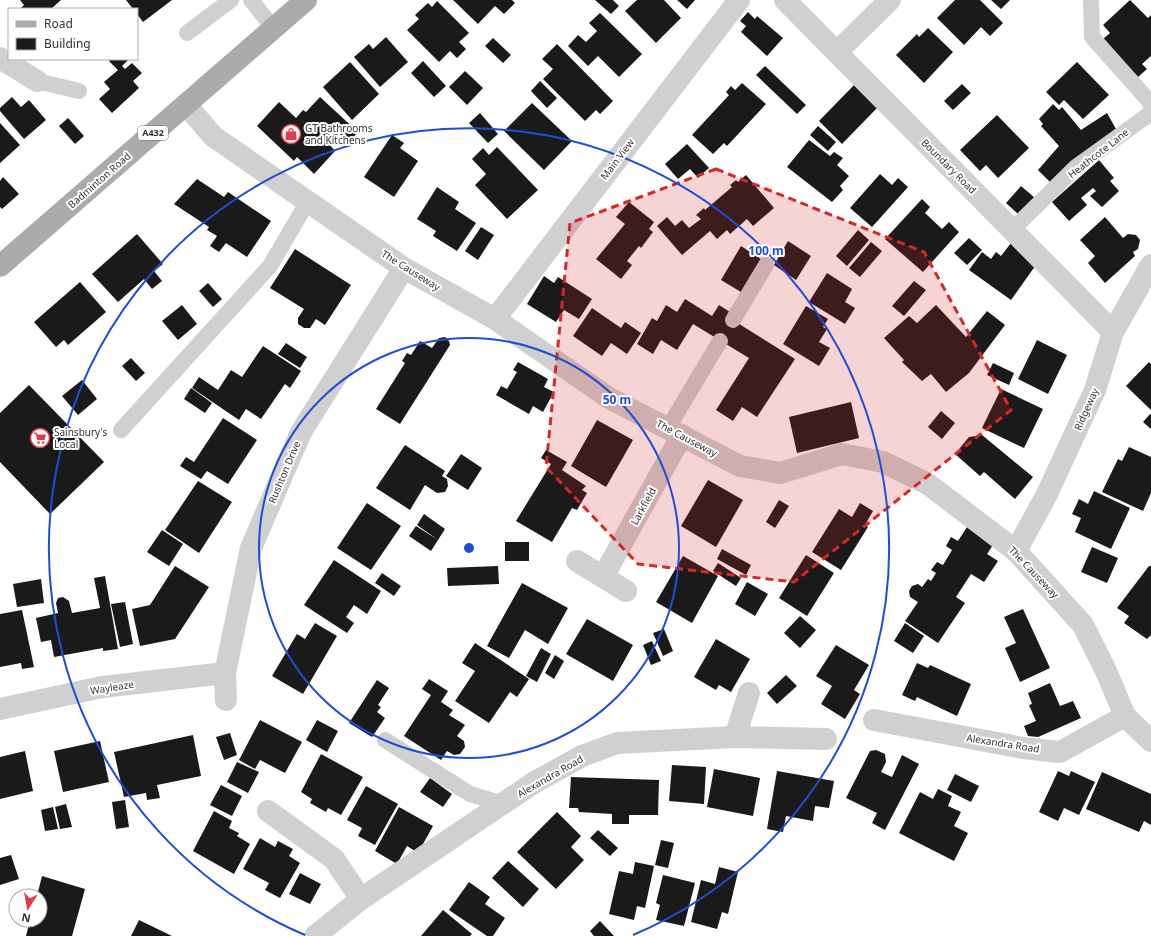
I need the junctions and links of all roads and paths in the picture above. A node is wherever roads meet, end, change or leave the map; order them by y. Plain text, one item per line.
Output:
1 (231, 0) edge
2 (251, 0) edge
3 (306, 0) edge
4 (738, 0) edge
5 (785, 0) edge
6 (890, 0) edge
7 (1091, 0) edge
8 (274, 29) junction
9 (187, 33) dead end
10 (837, 52) junction
11 (0, 58) edge
12 (37, 81) joint
13 (79, 91) dead end
14 (186, 104) junction
15 (1151, 106) edge
16 (1151, 113) edge
17 (308, 201) junction
18 (1012, 230) junction
19 (766, 265) dead end
20 (1151, 265) edge
21 (0, 266) edge
22 (404, 268) junction
23 (494, 319) junction
24 (733, 320) dead end
25 (1113, 332) junction
26 (720, 341) dead end
27 (121, 430) dead end
28 (675, 432) junction
29 (1016, 551) junction
30 (577, 561) dead end
31 (603, 577) junction
32 (626, 591) dead end
33 (225, 673) junction
34 (749, 693) dead end
35 (226, 700) dead end
36 (0, 709) edge
37 (1125, 716) junction
38 (874, 720) dead end
39 (735, 737) junction
40 (826, 739) dead end
41 (384, 740) dead end
42 (1151, 741) edge
43 (503, 804) junction
44 (268, 811) dead end
45 (361, 899) junction
46 (315, 936) edge

1 - 9 lane
2 - 8 lane
3 - 8 main road, Badminton Road / A432
4 - 23 street, Main View
5 - 10 street, Boundary Road
6 - 10 street
7 - 15 lane
8 - 14 main road, Badminton Road / A432
10 - 18 street, Boundary Road
11 - 12 street
12 - 13 lane
14 - 17 street, The Causeway
14 - 21 main road, Badminton Road / A432
16 - 18 lane, Heathcote Lane
17 - 22 street, The Causeway
17 - 27 lane
18 - 25 street, Boundary Road
19 - 24 lane
20 - 25 street, Ridgeway
22 - 23 street, The Causeway
22 - 33 street, Rushton Drive
23 - 28 street, The Causeway
25 - 29 street, Ridgeway
26 - 28 lane
28 - 29 street, The Causeway
28 - 31 street, Larkfield
29 - 37 street, The Causeway
30 - 31 street
31 - 32 street
33 - 35 street, Rushton Drive
33 - 36 street, Wayleaze
34 - 39 street
37 - 38 street, Alexandra Road
37 - 42 street, The Causeway
39 - 40 street, Alexandra Road
39 - 43 street, Alexandra Road
41 - 43 lane
43 - 45 street, Alexandra Road
44 - 45 street
45 - 46 street, Alexandra Road

